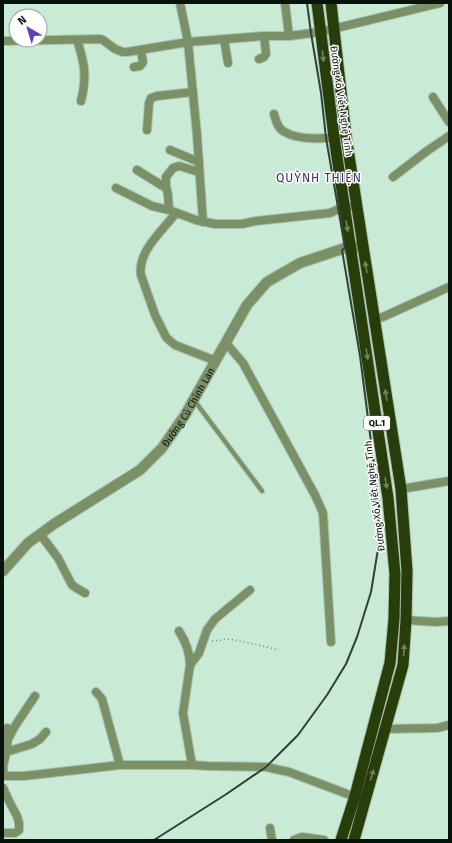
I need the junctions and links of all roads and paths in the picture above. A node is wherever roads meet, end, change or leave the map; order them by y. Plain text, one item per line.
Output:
1 (180, 3) edge
2 (285, 3) edge
3 (317, 3) edge
4 (331, 3) edge
5 (440, 3) edge
6 (334, 29) junction
7 (320, 32) junction
8 (264, 36) junction
9 (289, 36) junction
10 (224, 39) junction
11 (77, 40) junction
12 (3, 41) edge
13 (188, 42) junction
14 (141, 50) junction
15 (258, 59) dead end
16 (228, 63) dead end
17 (134, 67) dead end
18 (193, 92) junction
19 (433, 97) dead end
20 (81, 102) dead end
21 (274, 114) dead end
22 (449, 122) edge
23 (147, 130) dead end
24 (346, 136) junction
25 (449, 136) edge
26 (334, 137) junction
27 (170, 150) dead end
28 (199, 162) junction
29 (138, 170) dead end
30 (199, 172) junction
31 (393, 177) dead end
32 (116, 188) dead end
33 (166, 188) junction
34 (357, 205) junction
35 (344, 208) junction
36 (173, 212) junction
37 (203, 222) junction
38 (362, 246) junction
39 (351, 247) junction
40 (449, 287) edge
41 (374, 320) junction
42 (226, 343) junction
43 (216, 360) junction
44 (194, 400) junction
45 (449, 481) edge
46 (401, 489) junction
47 (262, 491) dead end
48 (40, 534) junction
49 (3, 571) edge
50 (250, 590) dead end
51 (85, 593) dead end
52 (406, 620) junction
53 (449, 621) edge
54 (179, 631) dead end
55 (202, 642) junction
56 (331, 642) dead end
57 (279, 650) dead end
58 (190, 665) junction
59 (96, 692) dead end
60 (35, 696) dead end
61 (449, 725) edge
62 (7, 728) dead end
63 (385, 729) junction
64 (46, 732) dead end
65 (7, 741) junction
66 (6, 752) junction
67 (120, 765) junction
68 (192, 765) junction
69 (4, 776) edge
70 (3, 788) edge
71 (360, 798) junction
72 (270, 828) dead end
73 (3, 832) edge
74 (272, 840) edge
75 (294, 840) edge
76 (324, 840) edge
77 (341, 840) edge
78 (354, 840) edge

1 - 13 street
2 - 9 street
3 - 7 highway, Đường Xô Viết Nghệ Tĩnh / QL.1
4 - 6 highway, Đường Xô Viết Nghệ Tĩnh / QL.1
5 - 6 street
6 - 7 street
6 - 24 highway, Đường Xô Viết Nghệ Tĩnh / QL.1
7 - 9 street
7 -> 26 highway, Đường Xô Viết Nghệ Tĩnh / QL.1
8 - 9 street
8 - 10 street
8 - 15 street
10 - 13 street
10 - 16 street
11 - 12 street
11 - 14 street
11 - 20 street
13 - 14 street
13 - 18 street
14 - 17 street
18 - 23 street
18 - 28 street
19 - 22 street
21 - 26 street
24 - 26 street
24 - 34 highway, Đường Xô Viết Nghệ Tĩnh / QL.1
25 - 31 street
26 - 35 highway, Đường Xô Viết Nghệ Tĩnh / QL.1
27 - 28 street
28 - 30 street
29 - 33 street
30 - 33 street
30 - 37 street
32 - 36 street
33 - 36 street
34 - 35 street
34 - 38 highway, Đường Xô Viết Nghệ Tĩnh / QL.1
35 - 37 street
35 -> 39 highway, Đường Xô Viết Nghệ Tĩnh / QL.1
36 - 37 street
36 - 43 street
38 - 39 street, Đường Cù Chính Lan
41 -> 38 highway, Đường Xô Viết Nghệ Tĩnh / QL.1
39 - 42 street, Đường Cù Chính Lan
39 -> 71 highway, Đường Xô Viết Nghệ Tĩnh / QL.1
40 - 41 street
46 -> 41 highway, Đường Xô Viết Nghệ Tĩnh / QL.1
42 - 43 street, Đường Cù Chính Lan
42 - 56 street
43 - 44 street, Đường Cù Chính Lan
44 - 47 lane
44 - 48 street, Đường Cù Chính Lan
45 - 46 street
46 - 52 highway, Đường Xô Viết Nghệ Tĩnh / QL.1
48 - 49 street, Đường Cù Chính Lan
48 - 51 street
50 - 55 street
52 - 53 street
63 -> 52 highway, Đường Xô Viết Nghệ Tĩnh / QL.1
54 - 58 street
55 - 57 path
55 - 58 street
58 - 68 street
59 - 67 street
60 - 65 street
61 - 63 street
62 - 65 street
71 -> 63 highway, Đường Xô Viết Nghệ Tĩnh / QL.1
64 - 66 street
65 - 66 street
66 - 69 street
67 - 68 street
67 - 69 street
68 - 71 street
70 - 73 street
71 - 77 highway, Đường Xô Viết Nghệ Tĩnh / QL.1
71 - 78 highway, Đường Xô Viết Nghệ Tĩnh / QL.1
72 - 74 street
75 - 76 street

